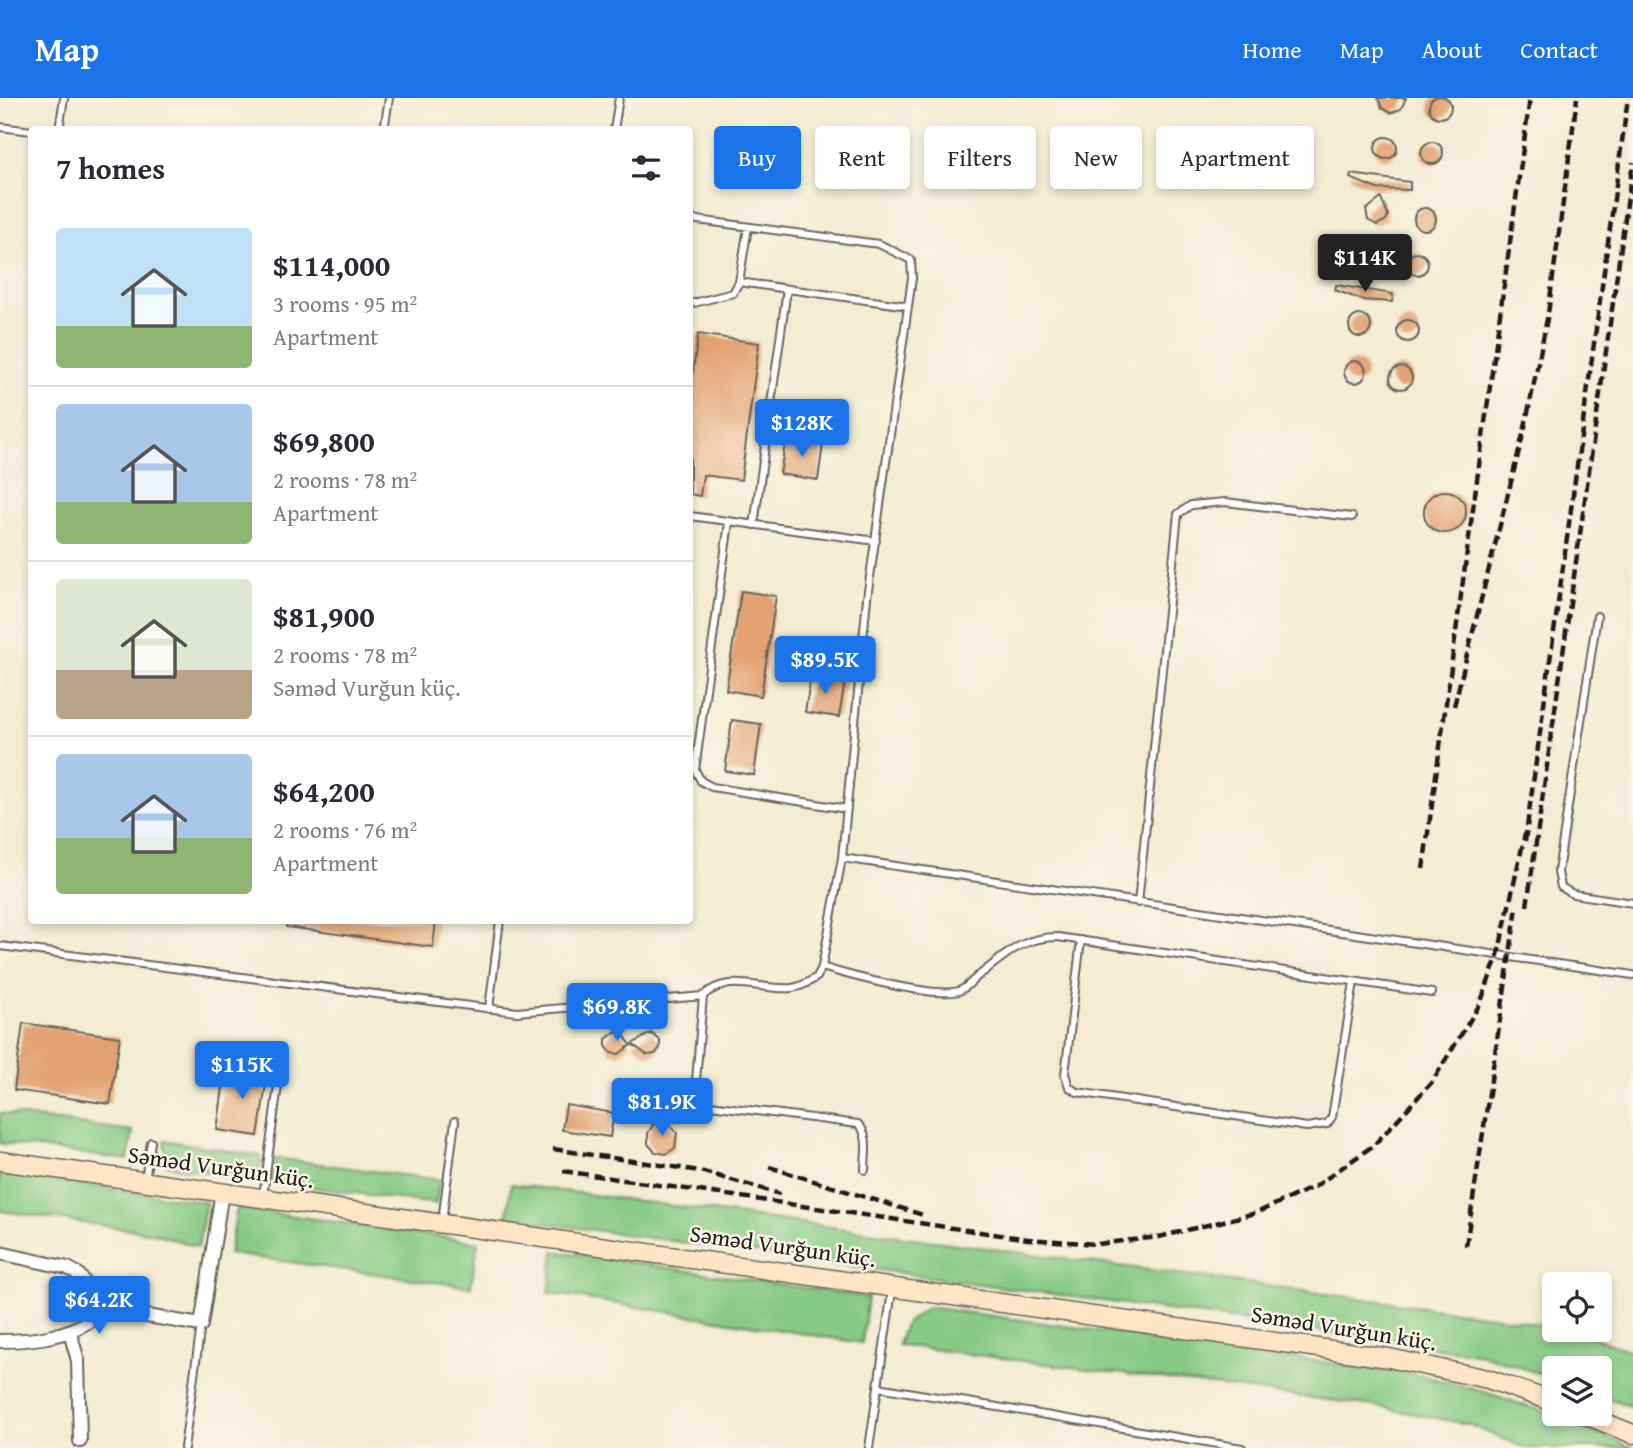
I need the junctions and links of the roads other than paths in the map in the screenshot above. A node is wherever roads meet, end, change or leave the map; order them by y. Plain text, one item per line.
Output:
1 (64, 98) edge
2 (388, 98) edge
3 (619, 98) edge
4 (60, 126) edge
5 (384, 126) edge
6 (615, 126) edge
7 (0, 127) edge
8 (28, 130) edge
9 (693, 219) edge
10 (748, 227) junction
11 (739, 282) junction
12 (787, 289) junction
13 (693, 303) edge
14 (908, 306) junction
15 (693, 516) edge
16 (1352, 517) dead end
17 (729, 522) junction
18 (754, 525) junction
19 (876, 541) junction
20 (1597, 616) dead end
21 (846, 808) junction
22 (842, 858) junction
23 (1138, 903) junction
24 (1633, 903) edge
25 (500, 924) edge
26 (1081, 940) junction
27 (0, 946) edge
28 (822, 967) junction
29 (1633, 975) edge
30 (1353, 982) junction
31 (1432, 993) dead end
32 (703, 996) junction
33 (489, 1009) junction
34 (279, 1078) dead end
35 (455, 1121) dead end
36 (151, 1142) dead end
37 (0, 1161) edge
38 (865, 1170) dead end
39 (145, 1181) junction
40 (222, 1192) junction
41 (263, 1198) junction
42 (441, 1223) junction
43 (0, 1253) edge
44 (892, 1286) junction
45 (105, 1309) junction
46 (201, 1325) junction
47 (69, 1332) junction
48 (0, 1341) edge
49 (878, 1387) junction
50 (1542, 1398) edge
51 (1612, 1426) edge
52 (1633, 1434) edge
53 (80, 1441) dead end
54 (184, 1448) edge
55 (869, 1448) edge
56 (1242, 1448) edge

1 - 4 lane
2 - 5 lane
3 - 6 lane
7 - 8 lane
9 - 10 lane
10 - 11 lane
10 - 14 lane
11 - 12 lane
11 - 13 lane
12 - 14 lane
12 - 18 lane
14 - 19 lane
15 - 17 lane
16 - 23 lane
17 - 18 lane
17 - 21 lane
18 - 19 lane
19 - 21 lane
20 - 24 lane
21 - 22 lane
22 - 23 lane
22 - 28 lane
23 - 29 lane
25 - 33 lane
26 - 28 lane
26 - 30 lane
26 - 30 lane
27 - 33 lane
28 - 32 lane
30 - 31 lane
32 - 33 lane
32 - 38 lane
34 - 41 lane
35 - 42 lane
36 - 39 lane
37 - 39 main road, Səməd Vurğun küç.
39 - 40 main road, Səməd Vurğun küç.
40 - 41 main road, Səməd Vurğun küç.
40 - 46 street
41 - 42 main road, Səməd Vurğun küç.
42 - 44 main road, Səməd Vurğun küç.
43 - 45 street
44 - 49 lane
44 - 50 main road, Səməd Vurğun küç.
45 - 46 street
45 - 47 street
46 - 54 lane
47 - 48 street
47 - 53 street
49 - 55 lane
49 - 56 lane
51 - 52 main road

